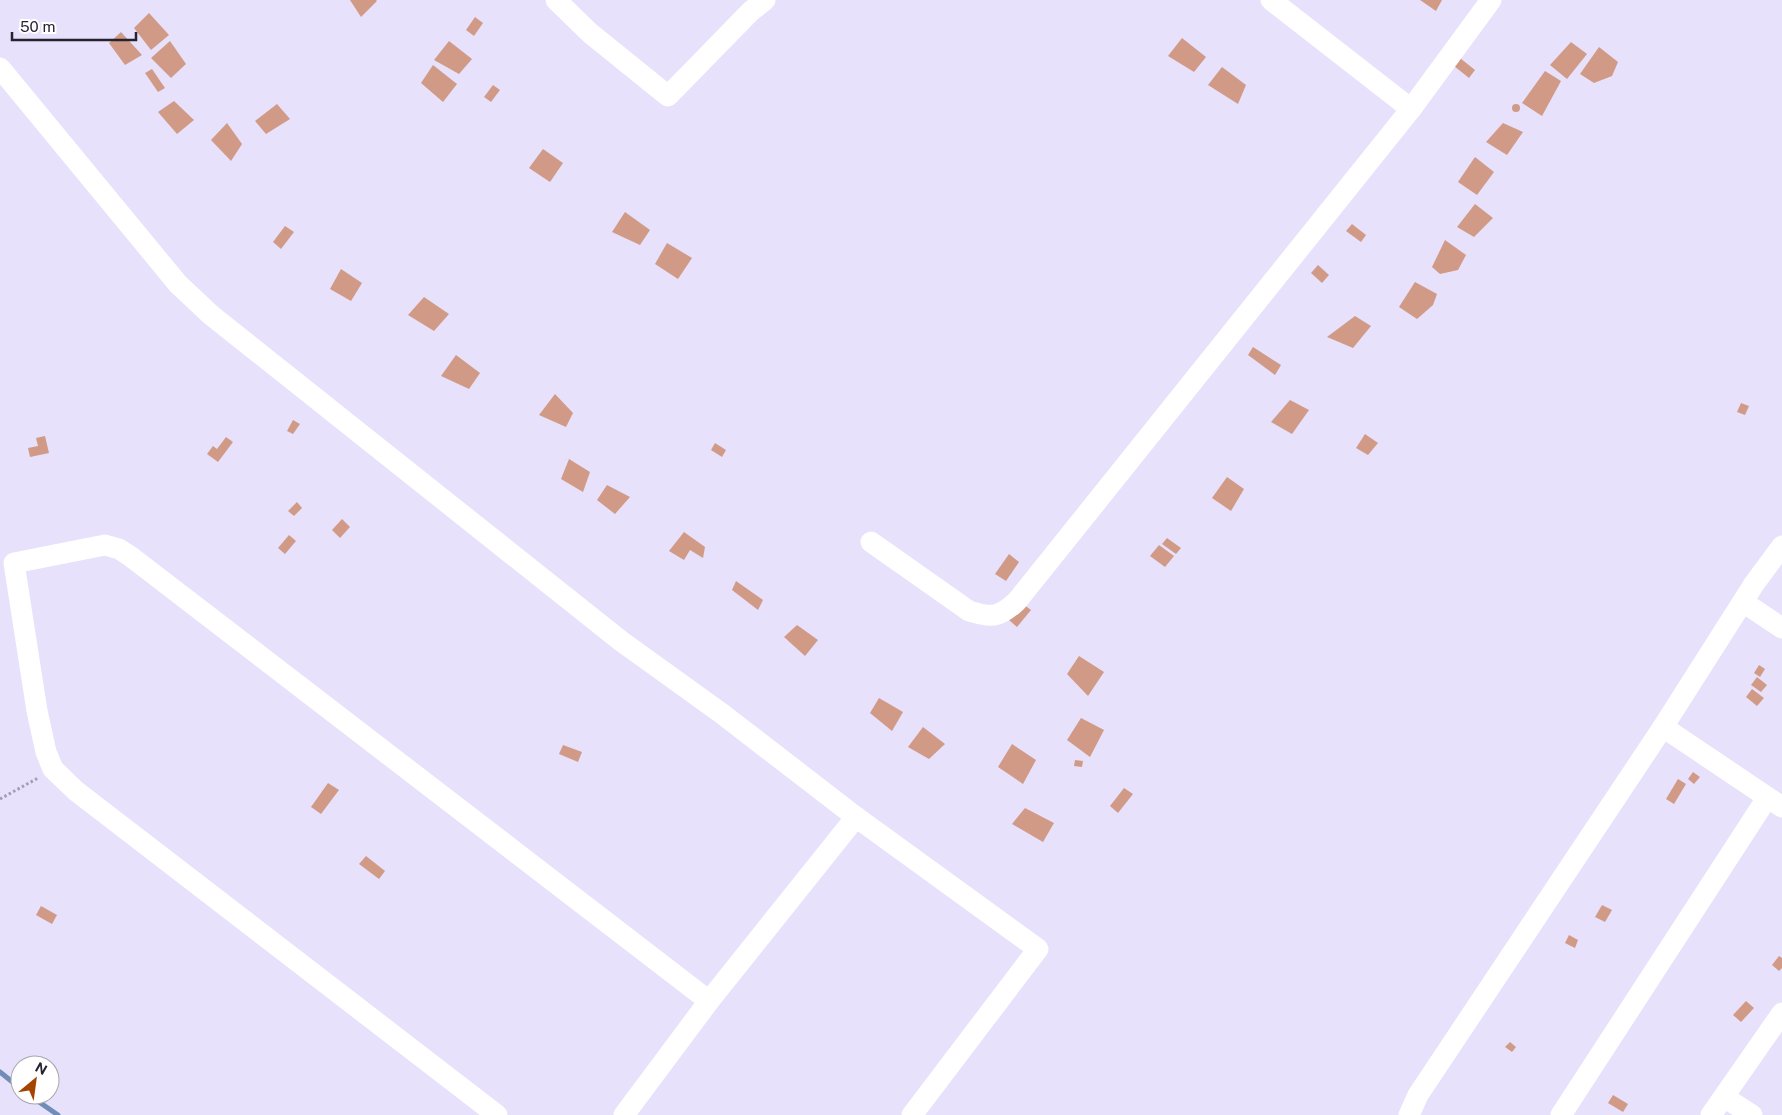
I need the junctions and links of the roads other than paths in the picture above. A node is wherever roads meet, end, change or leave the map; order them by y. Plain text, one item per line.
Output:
1 (556, 0) edge
2 (765, 0) edge
3 (1271, 0) edge
4 (1491, 0) edge
5 (0, 68) edge
6 (1411, 109) junction
7 (871, 542) dead end
8 (1782, 546) edge
9 (1743, 602) junction
10 (1782, 628) edge
11 (1663, 727) junction
12 (1775, 803) edge
13 (856, 817) junction
14 (709, 1001) junction
15 (1782, 1013) edge
16 (1724, 1097) junction
17 (497, 1115) edge
18 (624, 1115) edge
19 (912, 1115) edge
20 (1409, 1115) edge
21 (1561, 1115) edge
22 (1711, 1115) edge
23 (1752, 1115) edge

1 - 2 street
3 - 6 street
4 - 6 street
5 - 13 street
6 - 7 street
8 - 9 street
9 - 10 street
9 - 11 street
11 - 12 street
11 - 20 street
12 - 21 street
13 - 14 street
13 - 19 street
14 - 17 street
14 - 18 street
15 - 16 street
16 - 22 street
16 - 23 street

